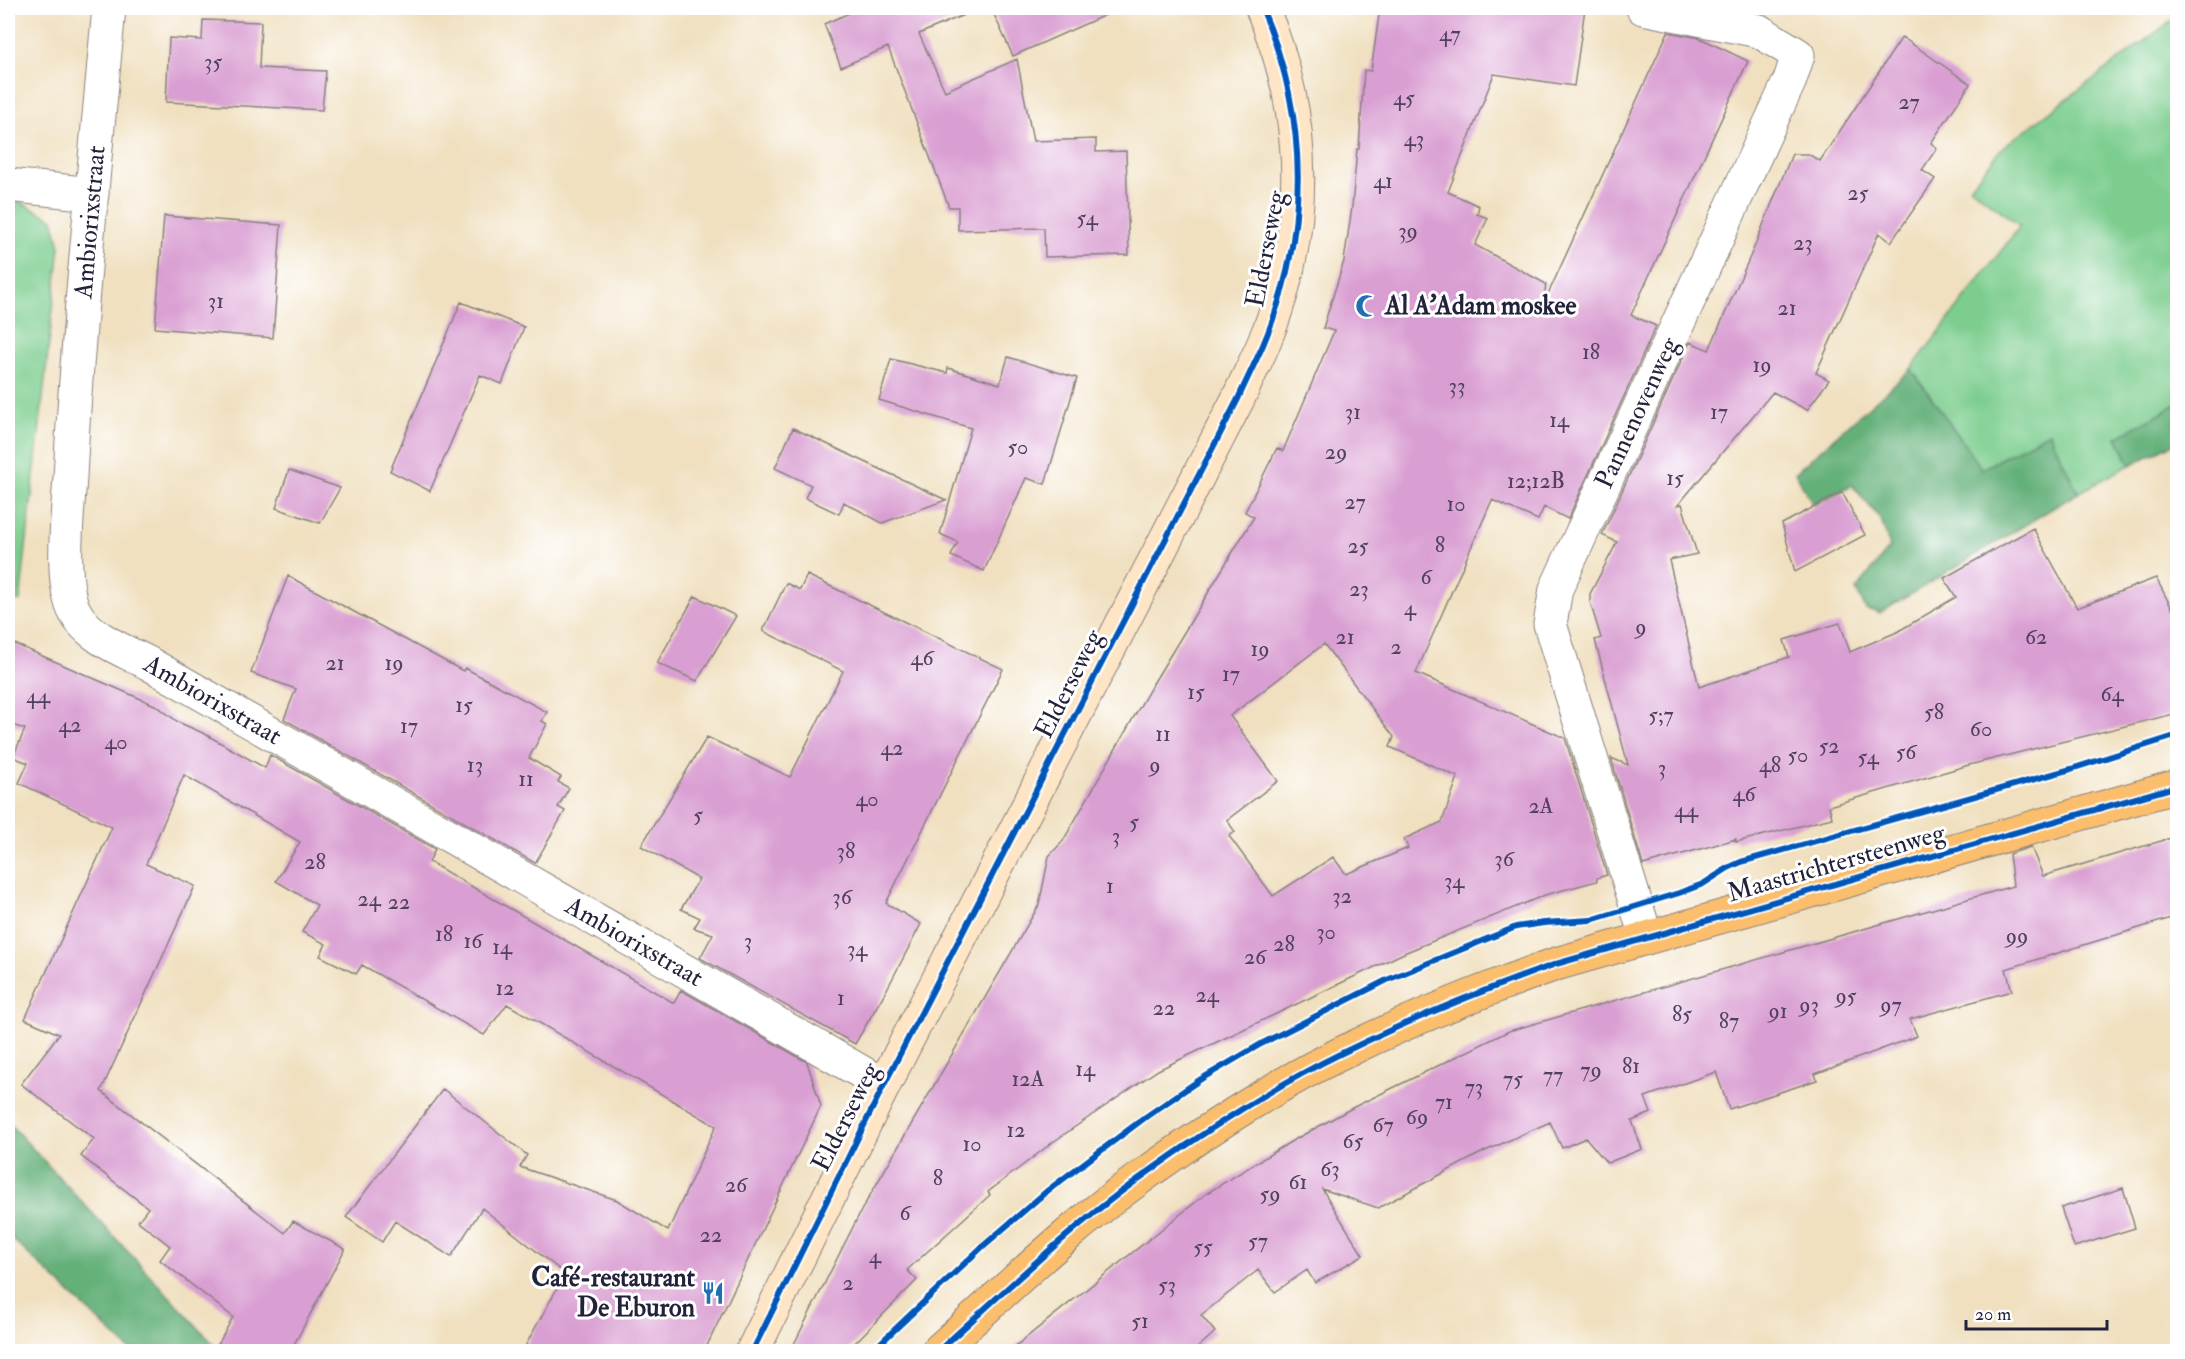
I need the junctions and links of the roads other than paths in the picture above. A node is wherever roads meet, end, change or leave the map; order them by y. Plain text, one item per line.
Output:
1 (109, 8) edge
2 (1262, 8) edge
3 (1643, 8) edge
4 (8, 185) edge
5 (92, 194) junction
6 (2178, 786) edge
7 (1646, 937) junction
8 (884, 1085) junction
9 (752, 1352) edge
10 (937, 1352) edge

1 - 5 street, Ambiorixstraat
2 - 8 main road, Elderseweg
3 - 7 street, Pannenovenweg
4 - 5 street
5 - 8 street, Ambiorixstraat
6 - 7 main road, Maastrichtersteenweg
7 - 10 main road, Maastrichtersteenweg
8 - 9 main road, Elderseweg

